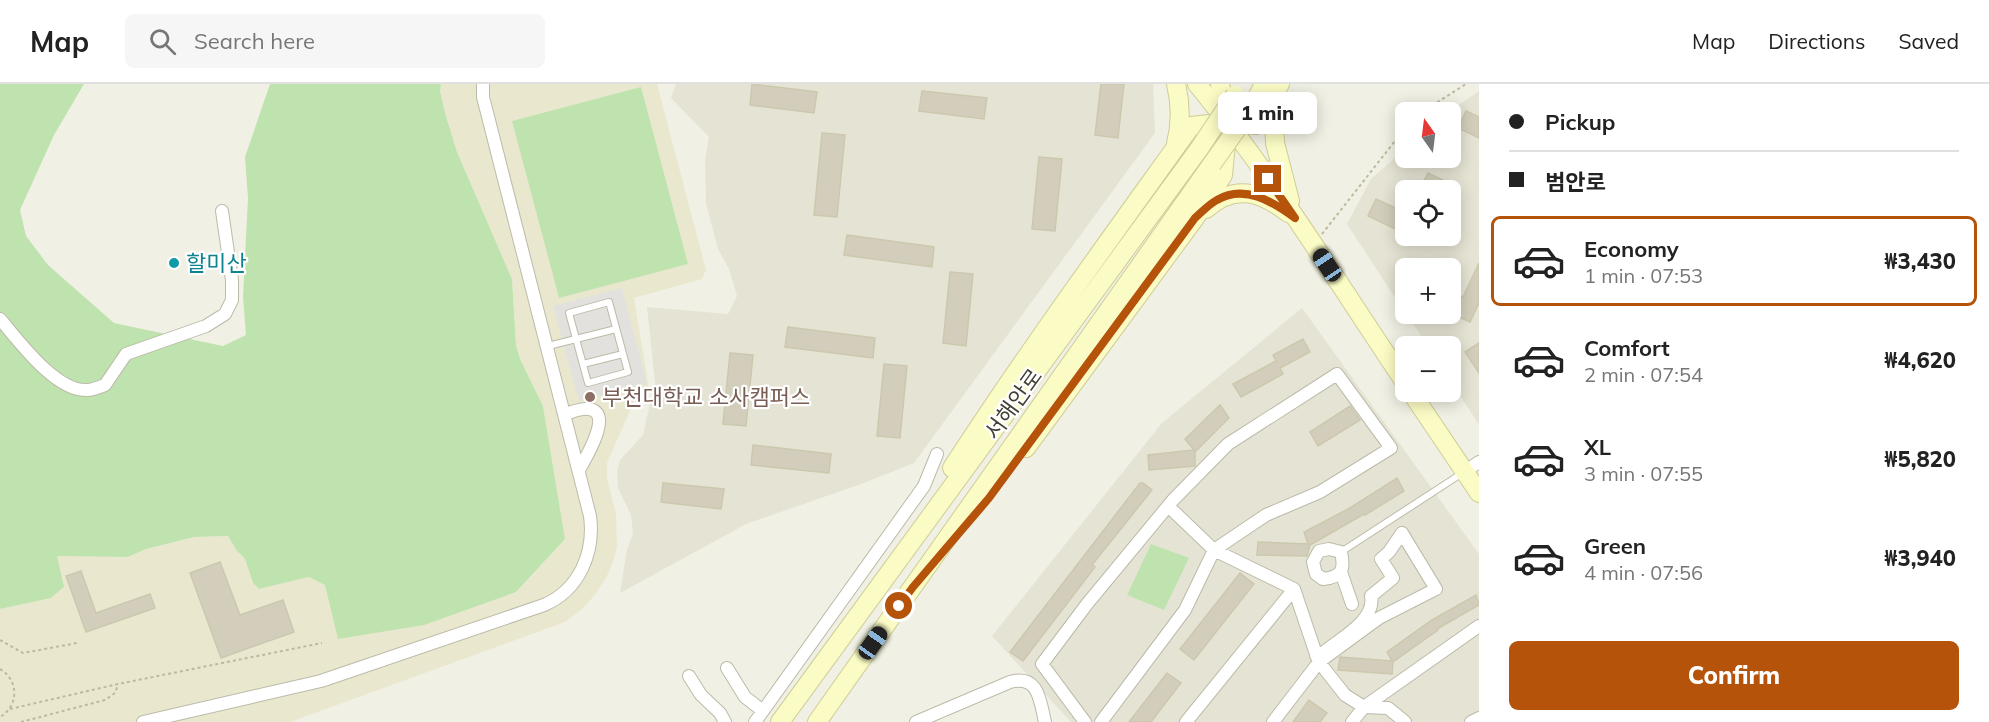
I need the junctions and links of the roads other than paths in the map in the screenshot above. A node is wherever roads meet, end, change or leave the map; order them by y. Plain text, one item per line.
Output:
1 (483, 84) edge
2 (1176, 84) edge
3 (1197, 84) edge
4 (1220, 84) edge
5 (1238, 89) edge
6 (1272, 89) edge
7 (1228, 122) junction
8 (1175, 149) junction
9 (222, 211) dead end
10 (1195, 218) junction
11 (1295, 218) junction
12 (0, 318) edge
13 (616, 329) junction
14 (576, 339) junction
15 (548, 346) junction
16 (623, 354) junction
17 (583, 364) junction
18 (1395, 368) edge
19 (1419, 402) edge
20 (565, 414) junction
21 (937, 454) dead end
22 (1472, 467) edge
23 (579, 470) junction
24 (1479, 493) edge
25 (1168, 506) junction
26 (1214, 550) junction
27 (1341, 552) junction
28 (890, 571) junction
29 (1341, 572) junction
30 (913, 587) junction
31 (1294, 589) junction
32 (1352, 604) dead end
33 (1479, 626) edge
34 (1318, 658) junction
35 (727, 668) dead end
36 (689, 676) dead end
37 (1364, 707) junction
38 (763, 711) junction
39 (1479, 718) edge
40 (819, 720) edge
41 (143, 722) edge
42 (725, 722) edge
43 (755, 722) edge
44 (780, 722) edge
45 (916, 722) edge
46 (1045, 722) edge
47 (1085, 722) edge
48 (1101, 722) edge
49 (1186, 722) edge
50 (1273, 722) edge
51 (1352, 722) edge
52 (1405, 722) edge
53 (1471, 722) edge

1 - 15 street
2 - 8 main road
3 - 7 main road
4 - 7 main road
5 - 28 main road, 서해안로, bridge
6 - 7 main road
6 - 11 main road
6 - 30 main road, 서해안로, bridge
7 - 8 main road
7 - 10 main road
7 - 11 main road
8 - 28 main road
9 - 12 street
10 - 11 main road
10 - 30 main road
11 - 18 main road
13 - 14 lane
13 - 14 lane
13 - 16 lane
14 - 15 lane
14 - 17 lane
15 - 20 street
16 - 17 lane
16 - 17 lane
19 - 22 main road
20 - 23 street
20 - 23 street
21 - 38 street
22 - 24 main road
22 - 27 lane
23 - 41 street
25 - 26 street
25 - 26 street
25 - 47 street
26 - 31 street
26 - 48 street
27 - 29 street
27 - 29 street
28 - 44 main road, 서해안로
29 - 32 street
30 - 40 main road, 서해안로
31 - 34 street
31 - 49 street
33 - 37 street
34 - 34 street
34 - 37 street
34 - 50 street
35 - 38 street
36 - 42 street
37 - 51 street
37 - 52 street
38 - 43 street
39 - 53 street
45 - 46 street

